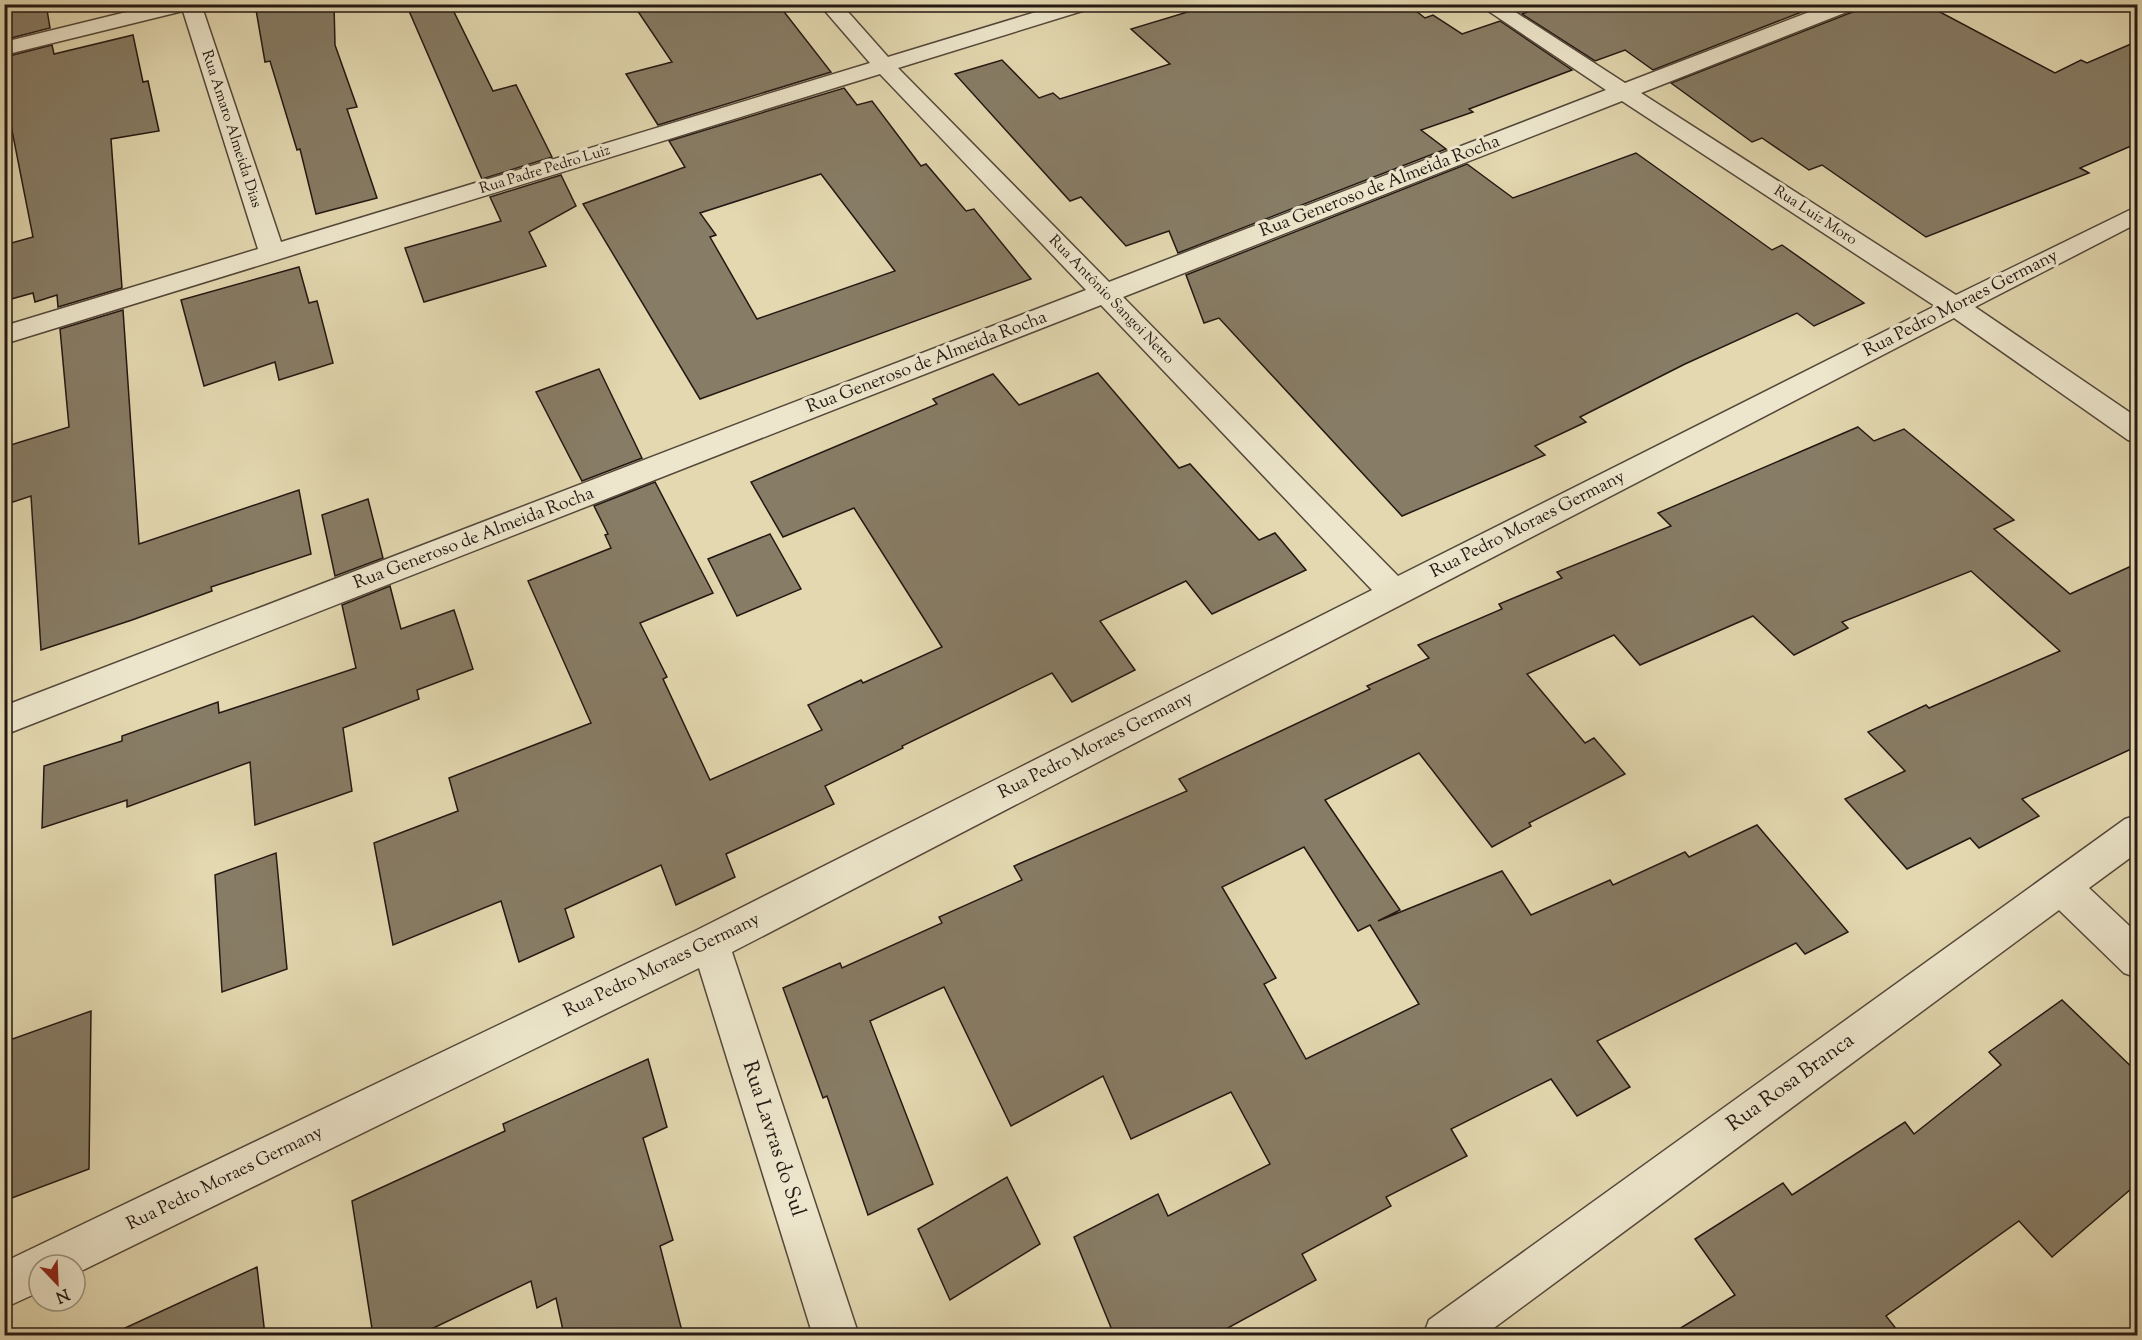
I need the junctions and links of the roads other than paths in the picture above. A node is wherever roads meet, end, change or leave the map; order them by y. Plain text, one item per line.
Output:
1 (186, 4) edge
2 (190, 4) edge
3 (830, 4) edge
4 (1085, 4) edge
5 (1488, 4) edge
6 (1850, 4) edge
7 (4, 49) edge
8 (884, 66) junction
9 (1624, 92) junction
10 (2138, 213) edge
11 (272, 254) junction
12 (1105, 294) junction
13 (1956, 307) junction
14 (4, 335) edge
15 (2138, 433) edge
16 (1395, 593) junction
17 (4, 721) edge
18 (2138, 831) edge
19 (2061, 887) junction
20 (710, 943) junction
21 (2138, 960) edge
22 (72, 1253) edge
23 (27, 1275) edge
24 (4, 1286) edge
25 (836, 1335) edge
26 (1445, 1335) edge

1 - 7 street
2 - 11 street, Rua Amaro Almeida Dias
3 - 8 street, Rua Antônio Sangoi Netto
4 - 8 street, Rua Padre Pedro Luiz
5 - 9 street, Rua Luiz Moro
6 - 9 street, Rua Generoso de Almeida Rocha
8 - 11 street, Rua Padre Pedro Luiz
8 - 12 street, Rua Antônio Sangoi Netto
9 - 12 street, Rua Generoso de Almeida Rocha
9 - 13 street, Rua Luiz Moro
10 - 13 street, Rua Pedro Moraes Germany
11 - 14 street, Rua Padre Pedro Luiz
12 - 16 street, Rua Antônio Sangoi Netto
12 - 17 street, Rua Generoso de Almeida Rocha
13 - 15 street, Rua Luiz Moro
13 - 16 street, Rua Pedro Moraes Germany
16 - 20 street, Rua Pedro Moraes Germany
18 - 19 street, Rua Rosa Branca
19 - 21 street
19 - 26 street, Rua Rosa Branca
20 - 22 street, Rua Pedro Moraes Germany
20 - 25 street, Rua Lavras do Sul
23 - 24 street

